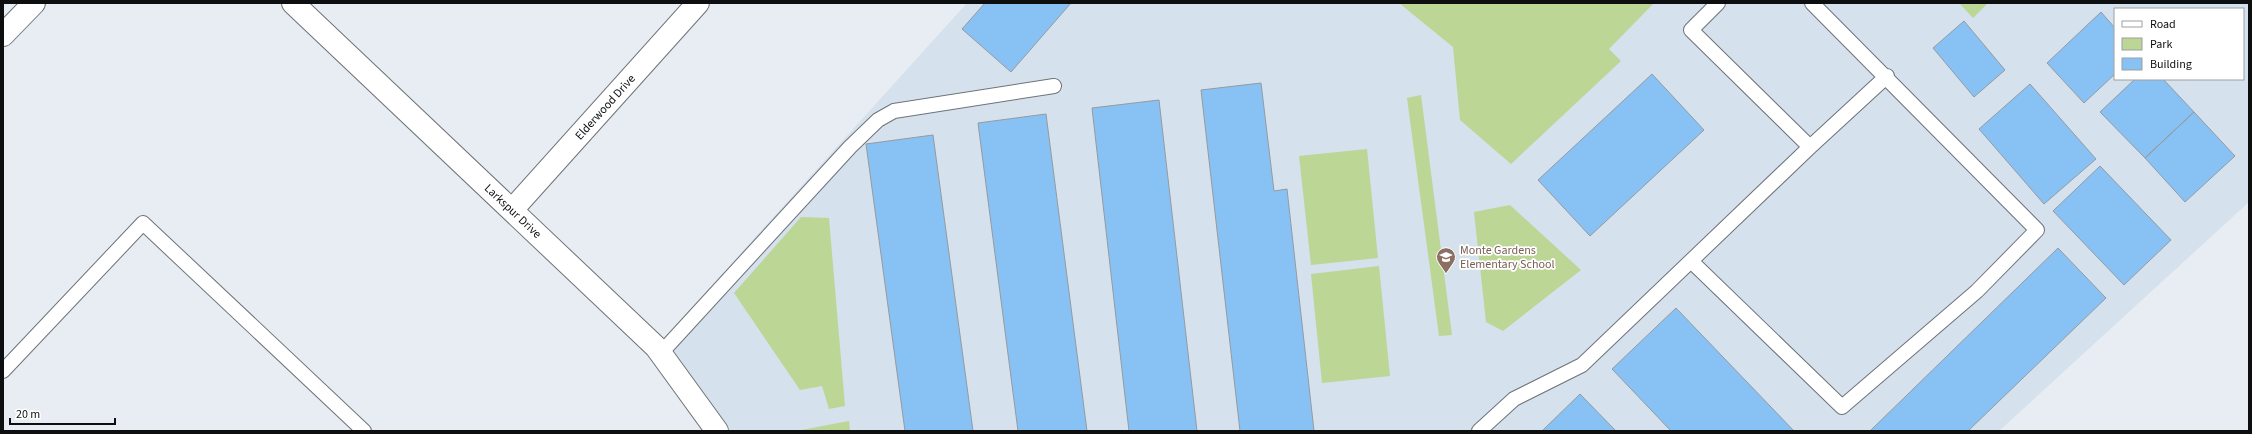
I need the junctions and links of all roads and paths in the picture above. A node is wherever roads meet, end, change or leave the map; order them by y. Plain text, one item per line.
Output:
1 (34, 3) edge
2 (293, 3) edge
3 (698, 3) edge
4 (1718, 3) edge
5 (1812, 3) edge
6 (3, 35) edge
7 (1887, 76) junction
8 (1054, 86) dead end
9 (1810, 147) junction
10 (512, 210) junction
11 (1692, 262) junction
12 (661, 353) junction
13 (3, 371) edge
14 (364, 431) edge
15 (717, 431) edge
16 (1479, 431) edge

1 - 6 street
2 - 10 street, Larkspur Drive
3 - 10 street, Elderwood Drive
4 - 9 lane
5 - 7 lane
7 - 9 lane
7 - 11 lane
8 - 12 lane
9 - 11 lane
10 - 12 street, Larkspur Drive
11 - 16 lane
12 - 15 street, Larkspur Drive
13 - 14 lane

